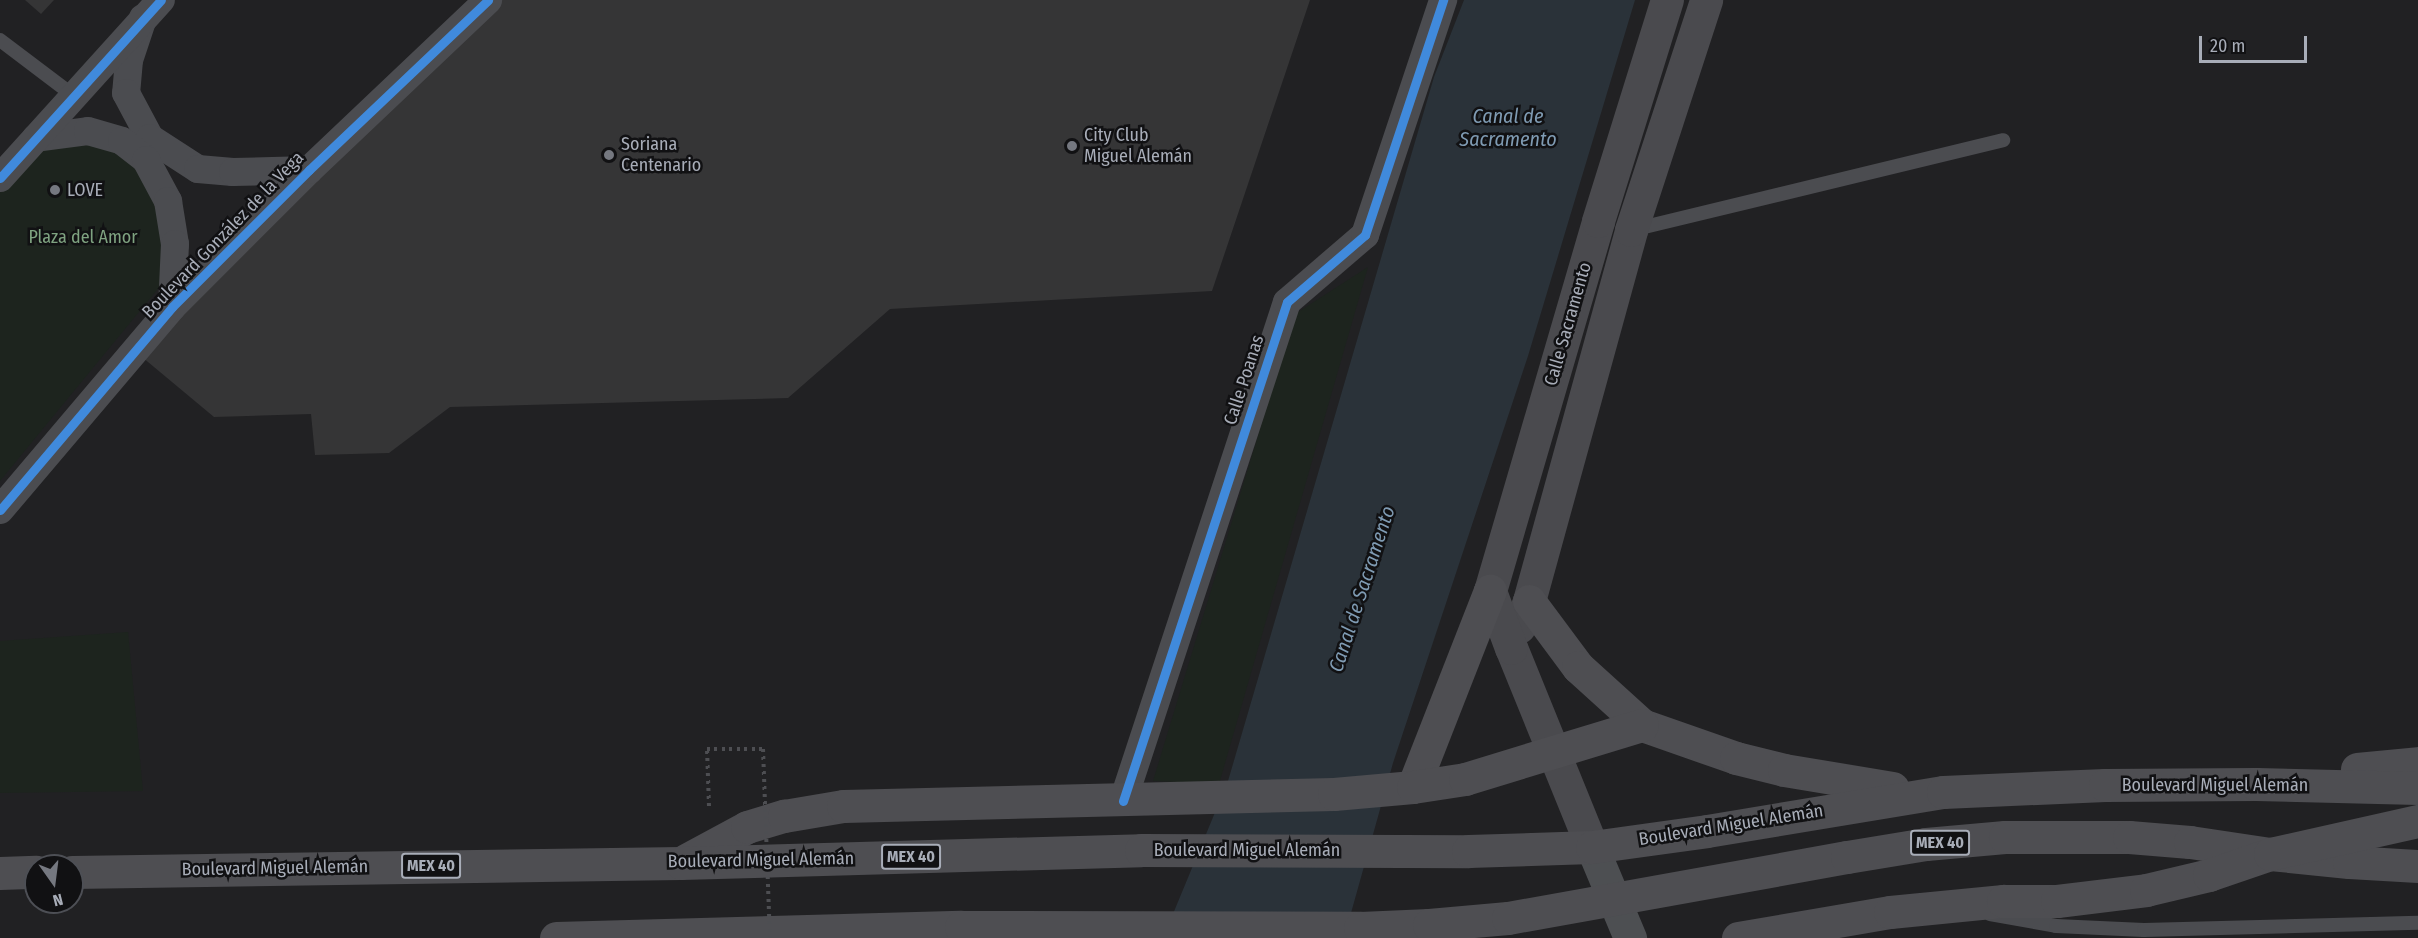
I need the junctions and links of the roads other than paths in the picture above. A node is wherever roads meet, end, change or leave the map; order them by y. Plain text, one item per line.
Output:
1 (488, 0) edge
2 (1443, 0) edge
3 (1667, 0) edge
4 (1706, 0) edge
5 (152, 9) edge
6 (0, 40) edge
7 (74, 96) junction
8 (36, 138) junction
9 (2003, 140) dead end
10 (309, 170) junction
11 (0, 178) edge
12 (1615, 225) junction
13 (172, 307) junction
14 (0, 510) edge
15 (1490, 591) junction
16 (1529, 602) junction
17 (1511, 648) junction
18 (1642, 725) junction
19 (1554, 754) junction
20 (2418, 763) edge
21 (2256, 784) junction
22 (1413, 787) junction
23 (2418, 788) edge
24 (1943, 792) junction
25 (1123, 801) junction
26 (2418, 821) edge
27 (1592, 846) junction
28 (2270, 854) junction
29 (681, 863) junction
30 (2418, 866) edge
31 (24, 872) edge
32 (84, 872) edge
33 (0, 873) edge
34 (1614, 901) junction
35 (1950, 905) junction
36 (2418, 923) edge
37 (1052, 932) edge
38 (556, 938) edge
39 (1630, 938) edge
40 (1738, 938) edge

1 - 10 street, Boulevard González de la Vega
2 - 25 street, Calle Poanas
3 - 12 main road, Calle Sacramento
4 - 12 main road, Calle Sacramento
5 - 7 street
5 - 10 street
6 - 7 lane
7 - 8 street
8 - 11 street
8 - 13 street
9 - 12 lane
10 - 13 street, Boulevard González de la Vega
12 - 15 main road, Calle Sacramento
12 - 16 main road, Calle Sacramento
13 - 14 street, Boulevard González de la Vega
15 - 17 main road
15 - 22 highway
16 - 17 main road, Calle Sacramento
16 - 18 highway
17 - 19 main road
18 - 19 highway
18 - 24 highway
19 - 22 highway
19 - 27 main road
20 - 21 highway
21 - 23 highway, Boulevard Miguel Alemán / MEX 40
21 - 24 highway, Boulevard Miguel Alemán / MEX 40
22 - 25 highway
24 - 27 highway, Boulevard Miguel Alemán / MEX 40
25 - 29 highway
26 - 28 highway
27 - 29 highway, Boulevard Miguel Alemán / MEX 40
27 - 34 main road
28 - 30 highway, MEX 40
28 - 34 highway, MEX 40
28 - 35 highway
29 - 32 highway, Boulevard Miguel Alemán / MEX 40
31 - 33 highway
34 - 37 highway, MEX 40
34 - 39 main road
35 - 36 lane
35 - 40 highway
37 - 38 highway, MEX 40

